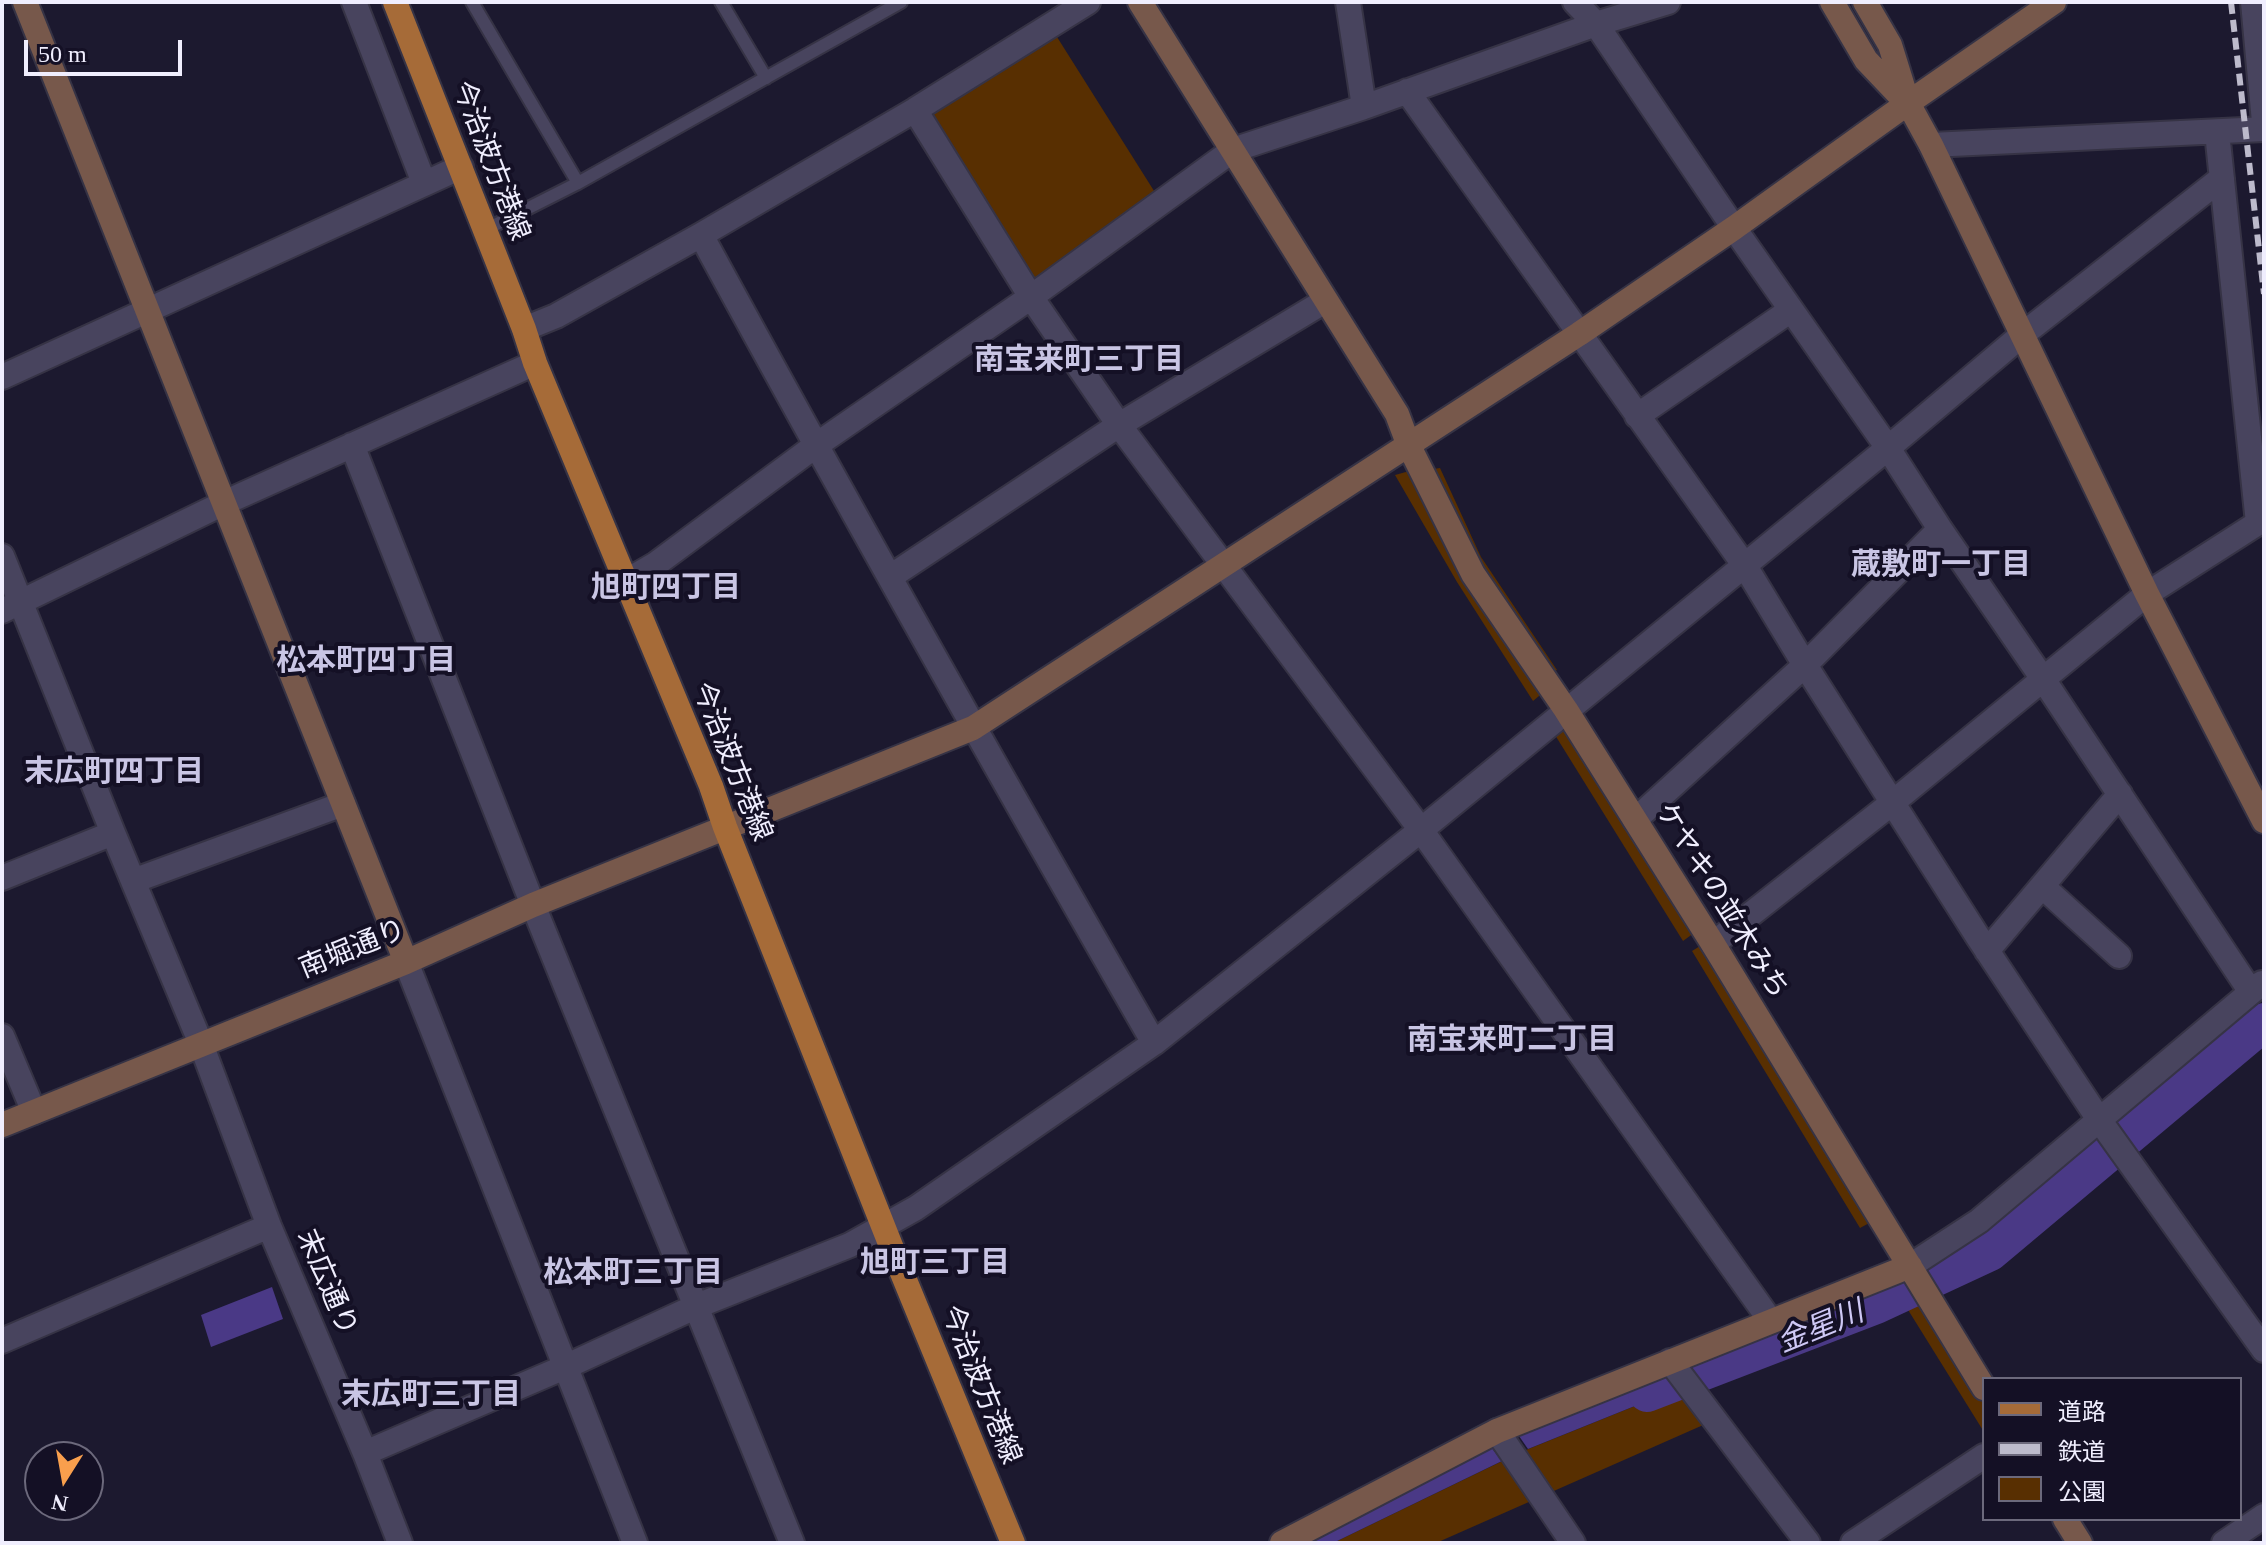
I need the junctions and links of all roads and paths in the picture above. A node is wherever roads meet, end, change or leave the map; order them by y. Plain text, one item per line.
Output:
1 (25, 2) edge
2 (354, 2) edge
3 (395, 2) edge
4 (472, 2) edge
5 (721, 2) edge
6 (901, 2) edge
7 (1088, 2) edge
8 (1140, 2) edge
9 (1348, 2) edge
10 (1575, 2) edge
11 (1668, 2) edge
12 (1832, 2) edge
13 (1865, 2) edge
14 (2054, 2) edge
15 (2253, 2) edge
16 (1596, 24) junction
17 (766, 78) junction
18 (1407, 91) junction
19 (1908, 103) junction
20 (1364, 107) junction
21 (915, 110) junction
22 (2264, 122) edge
23 (2264, 129) edge
24 (2217, 132) junction
25 (1931, 145) junction
26 (1233, 150) junction
27 (461, 167) junction
28 (2222, 178) junction
29 (424, 183) junction
30 (578, 183) junction
31 (1734, 228) junction
32 (485, 230) junction
33 (701, 235) junction
34 (1031, 297) junction
35 (1325, 301) junction
36 (147, 310) junction
37 (1791, 310) junction
38 (524, 329) junction
39 (1579, 334) junction
40 (2022, 335) junction
41 (535, 363) junction
42 (2, 377) edge
43 (1637, 416) junction
44 (1119, 425) junction
45 (352, 445) junction
46 (815, 446) junction
47 (1409, 446) junction
48 (1888, 448) junction
49 (224, 503) junction
50 (1940, 529) junction
51 (2, 556) edge
52 (1225, 566) junction
53 (1745, 566) junction
54 (890, 577) junction
55 (625, 582) junction
56 (2147, 594) junction
57 (11, 606) edge
58 (1805, 665) junction
59 (2043, 679) junction
60 (1566, 710) junction
61 (973, 728) junction
62 (2120, 794) junction
63 (1892, 803) junction
64 (343, 804) junction
65 (1635, 820) junction
66 (2264, 821) edge
67 (725, 827) junction
68 (1421, 830) junction
69 (113, 833) junction
70 (2, 878) edge
71 (133, 881) junction
72 (2042, 886) junction
73 (533, 905) junction
74 (1713, 944) junction
75 (1987, 951) junction
76 (2119, 956) dead end
77 (406, 962) junction
78 (2258, 986) edge
79 (2, 1036) edge
80 (1154, 1043) junction
81 (201, 1044) junction
82 (34, 1112) junction
83 (2100, 1121) junction
84 (2, 1125) edge
85 (269, 1226) junction
86 (884, 1227) junction
87 (1910, 1266) junction
88 (697, 1306) junction
89 (1770, 1320) junction
90 (2, 1341) edge
91 (2264, 1350) edge
92 (1670, 1361) junction
93 (565, 1367) junction
94 (1982, 1385) edge
95 (1497, 1431) junction
96 (365, 1453) junction
97 (1982, 1457) edge
98 (2264, 1516) edge
99 (2066, 1521) edge
100 (400, 1543) edge
101 (635, 1543) edge
102 (792, 1543) edge
103 (1013, 1543) edge
104 (1282, 1543) edge
105 (1573, 1543) edge
106 (1808, 1543) edge
107 (1853, 1543) edge
108 (2080, 1543) edge
109 (2224, 1543) edge

1 - 36 street
2 - 29 street
3 - 27 main road, 今治波方港線
4 - 30 lane
5 - 17 lane
6 - 17 lane
7 - 21 street
8 - 26 street, ケヤキの並木みち
9 - 20 street
10 - 16 street
11 - 16 street
12 - 19 street
13 - 19 street
14 - 19 street, 南堀通り
15 - 22 street
16 - 18 street
16 - 31 street
17 - 30 lane
18 - 20 street
18 - 39 street
19 - 25 street
19 - 31 street, 南堀通り
20 - 26 street
21 - 33 street
21 - 34 street
23 - 24 street
24 - 25 street
24 - 28 street
25 - 40 street
26 - 34 street
26 - 35 street, ケヤキの並木みち
27 - 29 street
27 - 32 main road, 今治波方港線
28 - 40 street
28 - 56 street
29 - 36 street
30 - 32 lane
31 - 37 street
31 - 39 street, 南堀通り
32 - 38 main road, 今治波方港線
33 - 38 street
33 - 46 street
34 - 44 street
34 - 46 street
35 - 44 street
35 - 47 street, ケヤキの並木みち
36 - 42 street
36 - 49 street
37 - 43 street
37 - 48 street
38 - 41 main road, 今治波方港線
39 - 43 street
39 - 47 street, 南堀通り
40 - 48 street
40 - 56 street
41 - 45 street
41 - 55 main road, 今治波方港線
43 - 53 street
44 - 52 street
44 - 54 street
45 - 49 street
45 - 73 street
46 - 54 street
46 - 55 street
47 - 52 street, 南堀通り
47 - 60 street, ケヤキの並木みち
48 - 50 street
48 - 53 street
49 - 57 street
49 - 64 street
50 - 58 street
50 - 59 street
51 - 57 street, 末広通り
52 - 61 street, 南堀通り
52 - 68 street
53 - 58 street
53 - 60 street
54 - 61 street
55 - 67 main road, 今治波方港線
56 - 59 street
56 - 66 street
57 - 69 street, 末広通り
58 - 63 street
58 - 65 street
59 - 62 street
59 - 63 street
60 - 65 street, ケヤキの並木みち
60 - 68 street
61 - 67 street, 南堀通り
61 - 80 street
62 - 72 street
62 - 78 street
63 - 74 street
63 - 75 street
64 - 71 street
64 - 77 street
65 - 74 street, ケヤキの並木みち
67 - 73 street, 南堀通り
67 - 86 main road, 今治波方港線
68 - 80 street
68 - 89 street
69 - 70 street
69 - 71 street, 末広通り
71 - 81 street, 末広通り
72 - 75 street
72 - 76 street
73 - 77 street, 南堀通り
73 - 88 street
74 - 87 street, ケヤキの並木みち
75 - 83 street
77 - 81 street, 南堀通り
77 - 93 street
78 - 83 street
79 - 82 street
80 - 86 street
81 - 82 street, 南堀通り
81 - 85 street, 末広通り
82 - 84 street, 南堀通り
83 - 87 street
83 - 91 street
85 - 90 street
85 - 96 street, 末広通り
86 - 88 street
86 - 103 main road, 今治波方港線
87 - 89 street
87 - 94 street, ケヤキの並木みち
88 - 93 street
88 - 102 street
89 - 92 street
92 - 95 street
92 - 106 street
93 - 96 street
93 - 101 street
95 - 104 street
95 - 105 street
96 - 100 street, 末広通り
97 - 107 street
98 - 109 street
99 - 108 street

